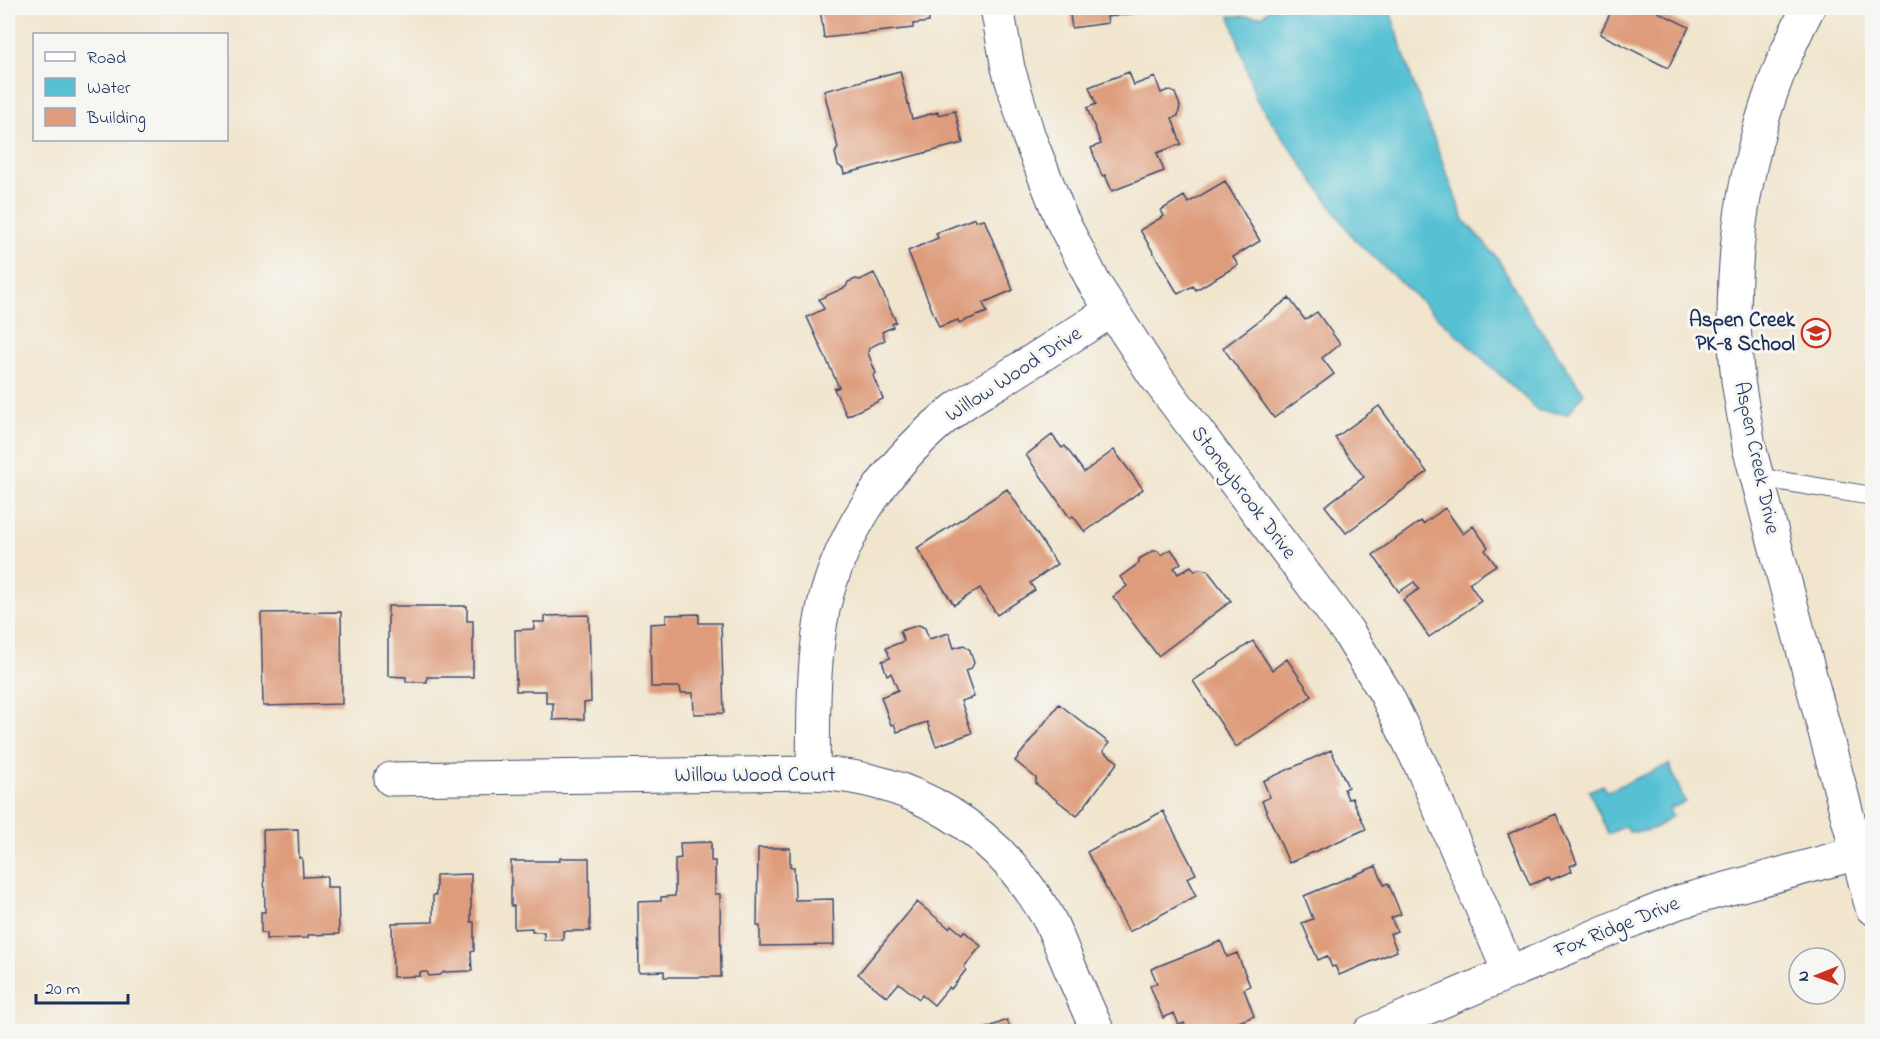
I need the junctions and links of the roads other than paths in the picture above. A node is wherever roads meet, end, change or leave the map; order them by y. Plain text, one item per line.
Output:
1 (997, 8) edge
2 (1808, 8) edge
3 (1111, 311) junction
4 (1757, 477) junction
5 (1872, 496) edge
6 (813, 773) junction
7 (391, 778) dead end
8 (1865, 851) edge
9 (1872, 908) edge
10 (1509, 972) junction
11 (1098, 1032) edge
12 (1370, 1032) edge

1 - 3 street, Stoneybrook Drive
2 - 4 street, Aspen Creek Drive
3 - 6 street, Willow Wood Drive
3 - 10 street, Stoneybrook Drive
4 - 5 lane
4 - 8 street, Aspen Creek Drive
6 - 7 street, Willow Wood Court
6 - 11 street, Willow Wood Court
8 - 9 street, Aspen Creek Drive
8 - 10 street, Fox Ridge Drive
10 - 12 street, Fox Ridge Drive

